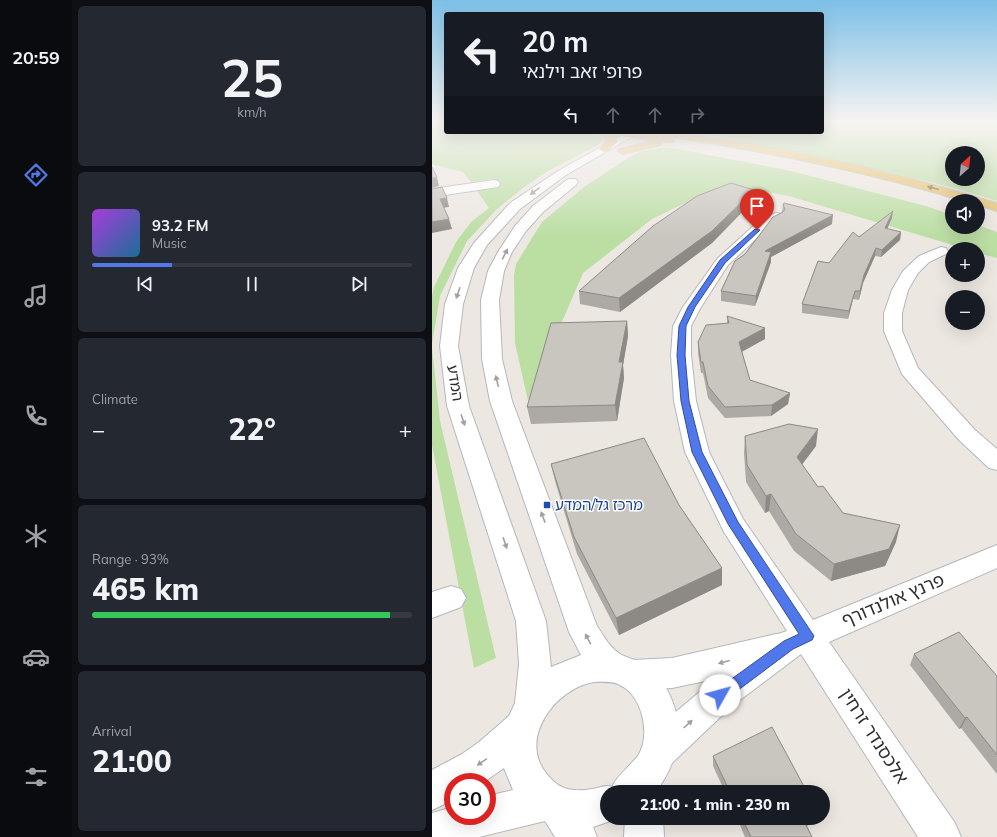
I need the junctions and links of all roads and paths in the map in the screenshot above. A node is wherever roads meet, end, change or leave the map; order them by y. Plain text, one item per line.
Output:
1 (588, 160) edge
2 (601, 160) edge
3 (772, 160) edge
4 (817, 160) edge
5 (494, 184) dead end
6 (432, 193) edge
7 (945, 202) edge
8 (997, 207) edge
9 (985, 214) edge
10 (776, 217) edge
11 (997, 218) edge
12 (941, 251) dead end
13 (997, 462) edge
14 (997, 556) edge
15 (798, 640) junction
16 (623, 672) junction
17 (526, 717) junction
18 (646, 776) edge
19 (432, 791) edge
20 (600, 807) edge
21 (496, 815) edge
22 (561, 815) edge
23 (456, 825) edge
24 (644, 825) edge
25 (432, 833) edge
26 (644, 837) edge
27 (940, 837) edge

1 -> 17 street, המדע
16 -> 2 street
3 - 7 main road
8 -> 4 main road
5 - 6 street
9 - 11 main road
10 - 15 street, אלכסנדר זרחין
12 - 13 street
14 - 15 street, פרנץ אולנדורף
15 -> 16 street, פרנץ אולנדורף
18 -> 15 street, פרנץ אולנדורף
15 - 27 street, אלכסנדר זרחין
16 - 17 street, פרנץ אולנדורף
16 - 18 street
17 -> 19 street, פרנץ אולנדורף
17 - 22 street, המדע
20 - 22 street
21 - 22 street
23 - 25 street
24 - 26 street

